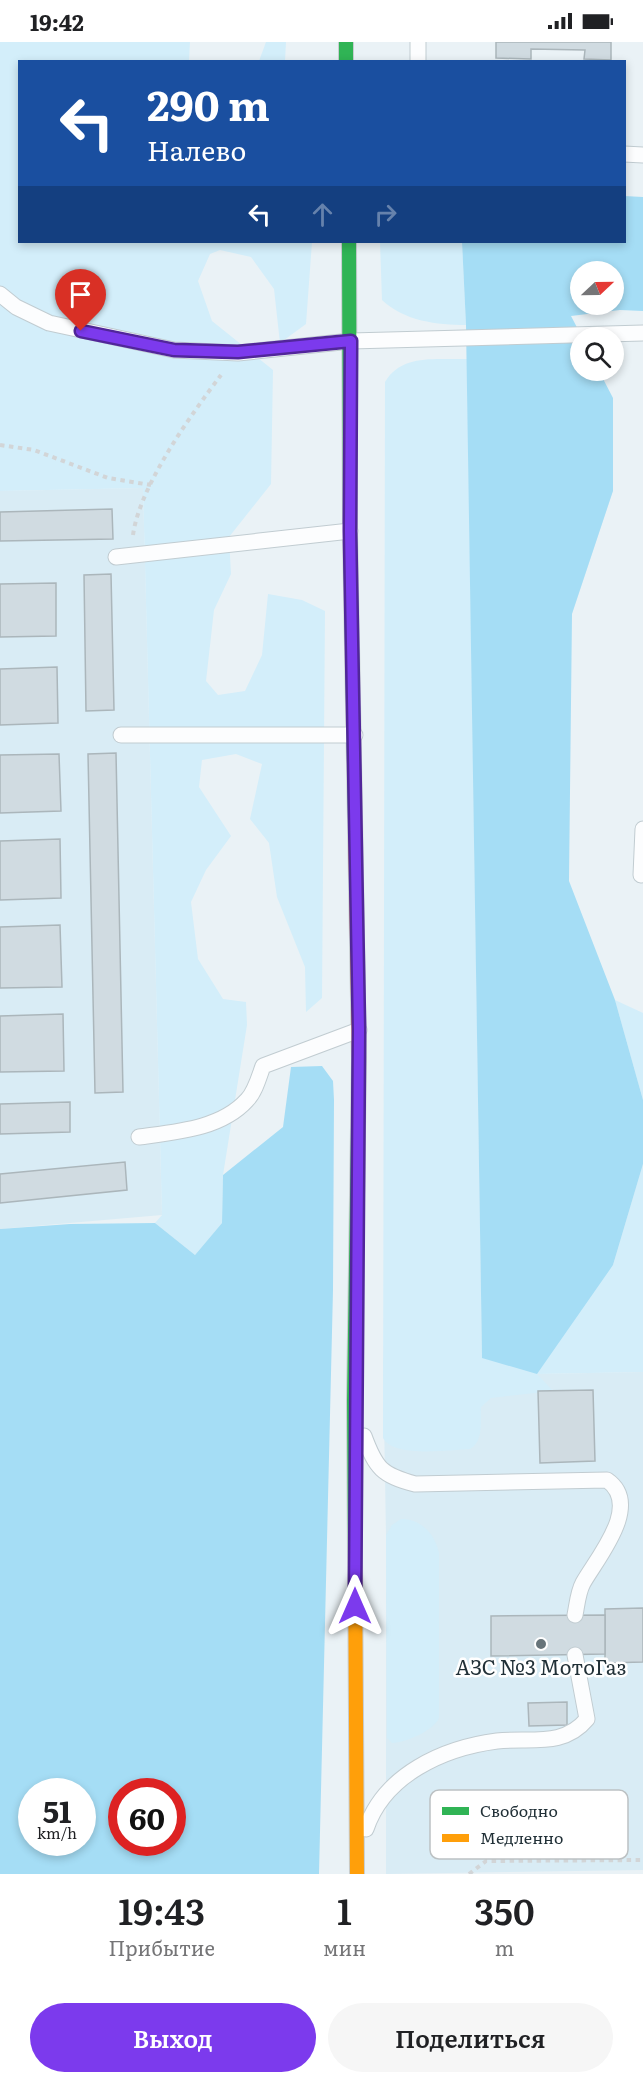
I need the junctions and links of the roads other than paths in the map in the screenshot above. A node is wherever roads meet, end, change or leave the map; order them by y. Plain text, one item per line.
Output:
1 (346, 42) edge
2 (418, 42) edge
3 (346, 60) edge
4 (418, 60) edge
5 (626, 154) edge
6 (643, 155) edge
7 (349, 243) edge
8 (0, 294) edge
9 (643, 333) edge
10 (351, 341) junction
11 (350, 531) junction
12 (123, 557) road end
13 (121, 735) dead end
14 (355, 735) junction
15 (643, 829) edge
16 (641, 875) dead end
17 (359, 1030) junction
18 (139, 1137) dead end
19 (354, 1401) junction
20 (575, 1616) dead end
21 (575, 1655) dead end
22 (356, 1857) junction
23 (357, 1874) edge

1 - 3 main road
2 - 4 lane
5 - 6 lane
7 - 10 main road
8 - 10 lane
9 - 10 lane
10 - 11 main road
11 - 12 lane
11 - 14 main road
13 - 14 lane
14 - 17 main road
15 - 16 lane
17 - 18 lane
17 - 19 main road
19 - 20 lane
19 - 22 main road
21 - 22 lane
22 - 23 main road

